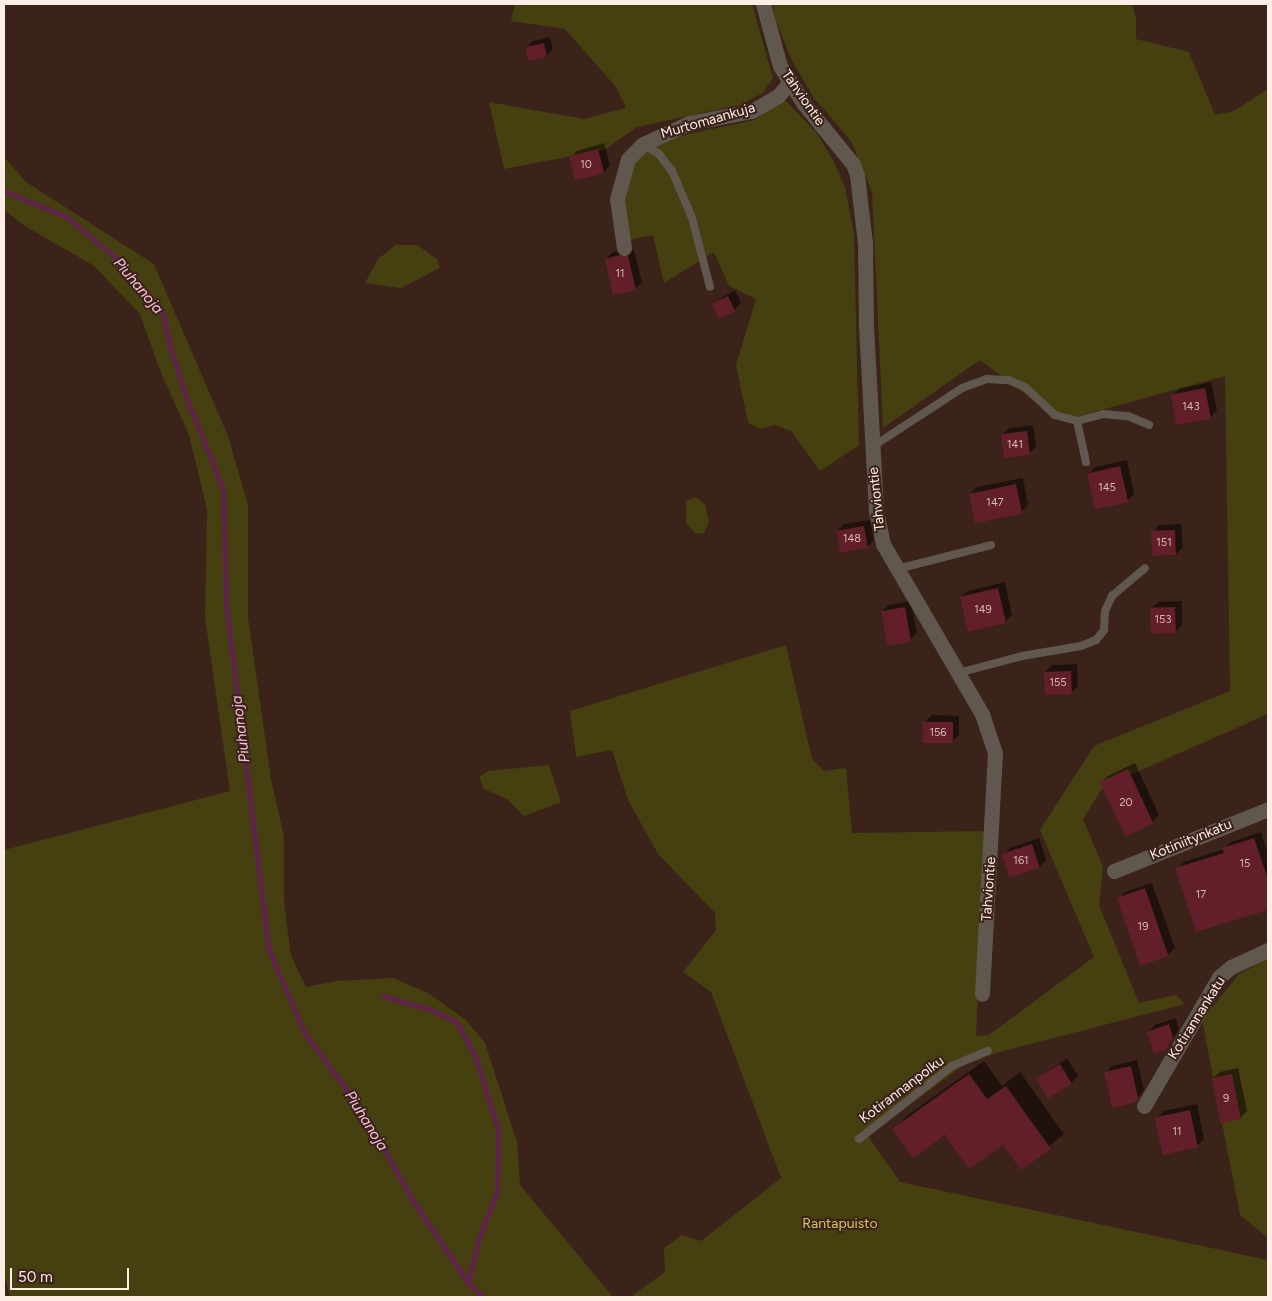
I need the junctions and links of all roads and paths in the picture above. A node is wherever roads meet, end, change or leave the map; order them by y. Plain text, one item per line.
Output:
1 (763, 4) edge
2 (789, 83) junction
3 (643, 144) junction
4 (624, 248) dead end
5 (710, 287) dead end
6 (1077, 421) junction
7 (1149, 425) dead end
8 (872, 447) junction
9 (1086, 462) dead end
10 (991, 545) dead end
11 (1145, 568) dead end
12 (897, 569) junction
13 (958, 672) junction
14 (1268, 809) edge
15 (1114, 871) dead end
16 (1268, 950) edge
17 (982, 994) dead end
18 (988, 1051) dead end
19 (1144, 1106) dead end
20 (859, 1139) dead end

1 - 2 street, Tahviontie
2 - 3 street, Murtomaankuja
2 - 8 street, Tahviontie
3 - 4 street, Murtomaankuja
3 - 5 lane
6 - 7 lane
6 - 8 lane
6 - 9 lane
8 - 12 street, Tahviontie
10 - 12 lane
11 - 13 lane
12 - 13 street, Tahviontie
13 - 17 street, Tahviontie
14 - 15 street, Kotiniitynkatu
16 - 19 street, Kotirannankatu
18 - 20 lane, Kotirannanpolku

